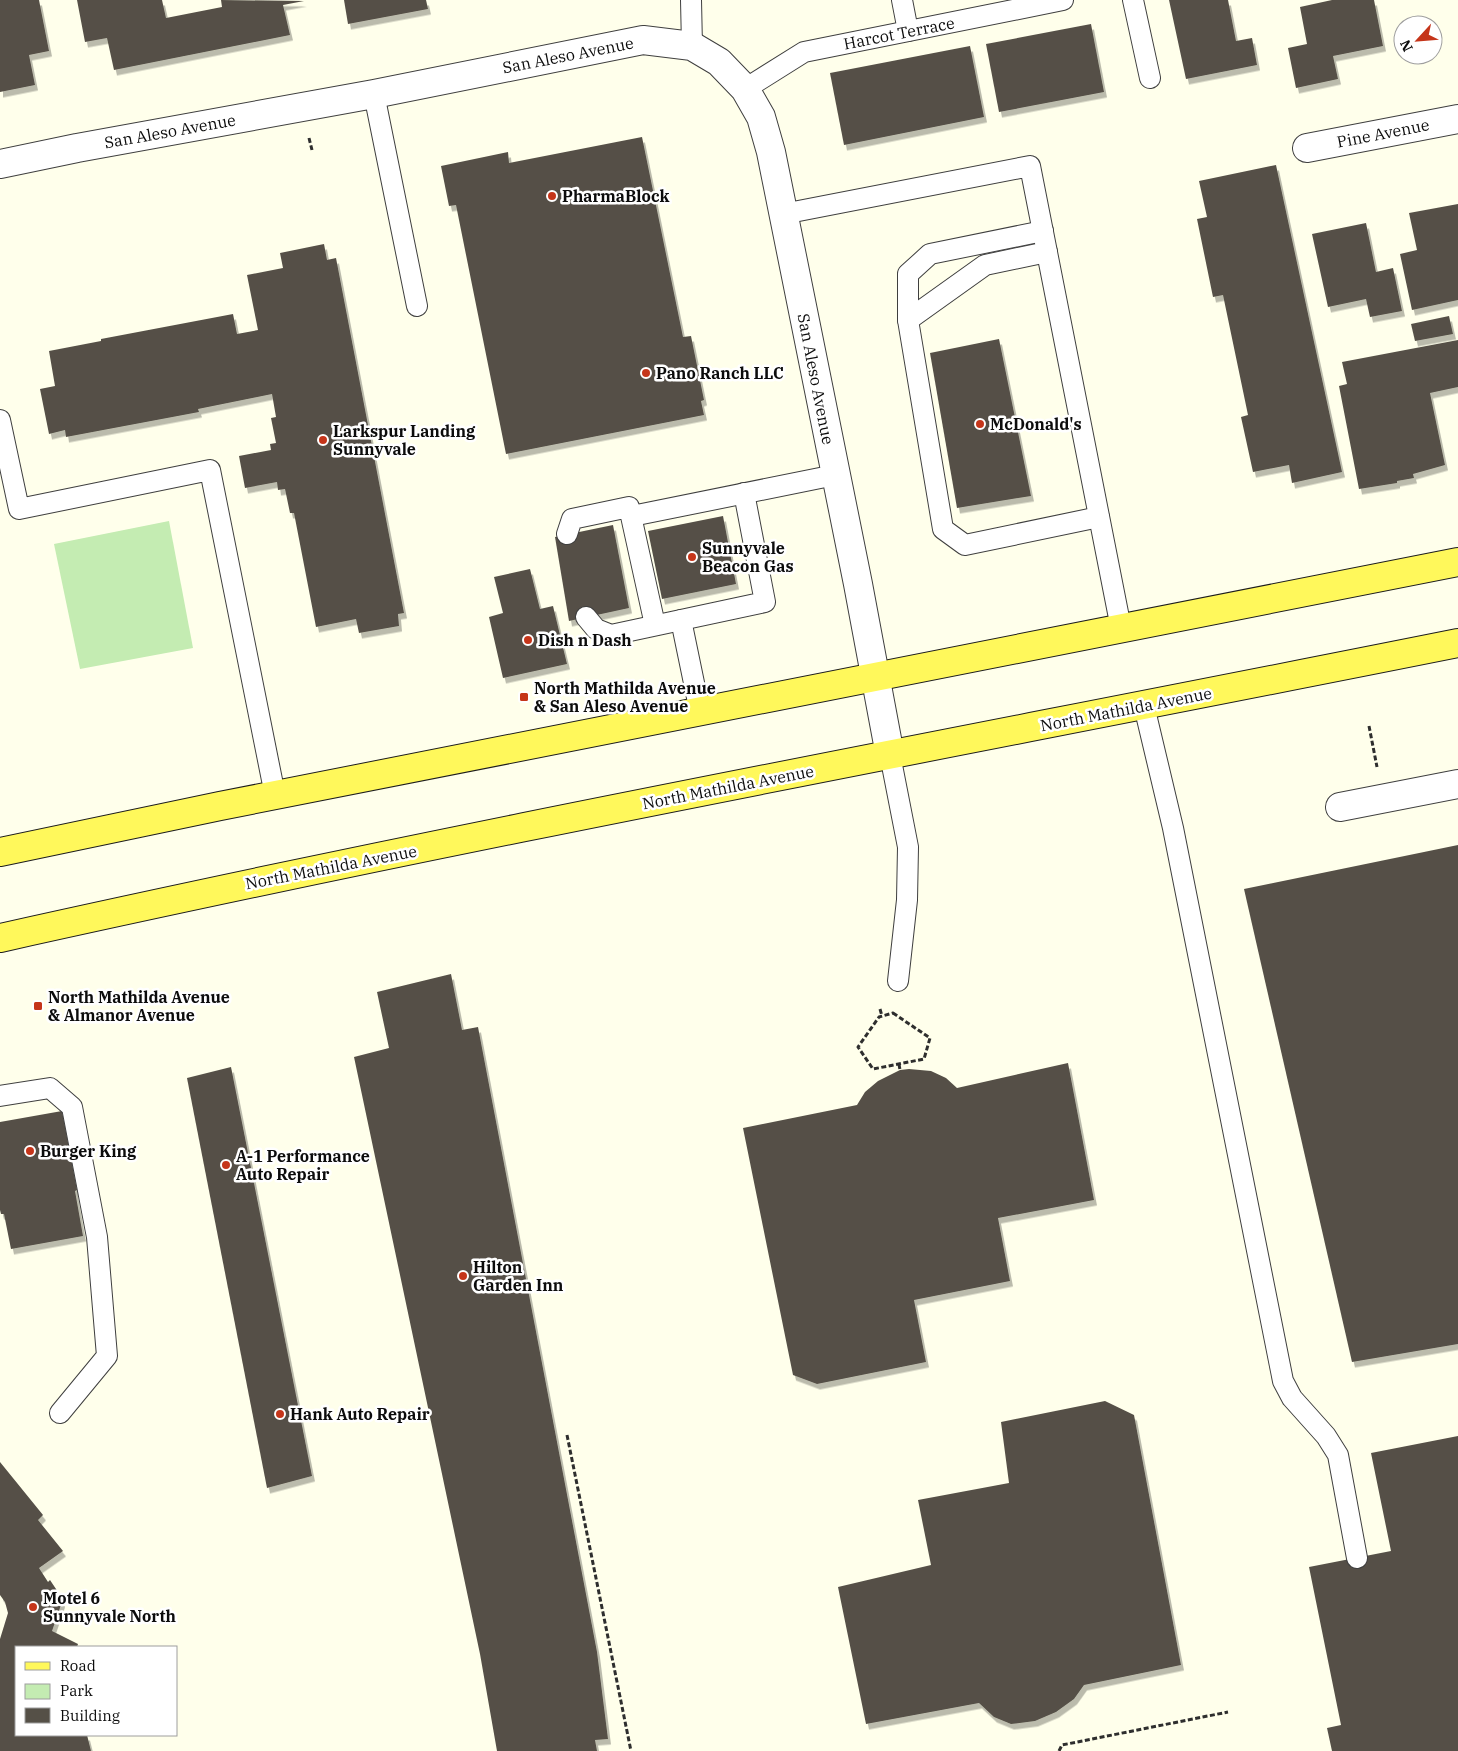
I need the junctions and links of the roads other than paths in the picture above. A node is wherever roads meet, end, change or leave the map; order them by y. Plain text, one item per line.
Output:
1 (691, 0) edge
2 (902, 0) edge
3 (1063, 0) edge
4 (1133, 0) edge
5 (908, 31) junction
6 (692, 46) junction
7 (1150, 78) dead end
8 (745, 90) junction
9 (374, 94) junction
10 (1458, 119) edge
11 (1307, 148) dead end
12 (0, 164) edge
13 (783, 214) junction
14 (1043, 230) junction
15 (1047, 252) junction
16 (417, 306) dead end
17 (908, 320) junction
18 (0, 420) edge
19 (835, 475) junction
20 (744, 494) junction
21 (632, 516) junction
22 (1099, 517) junction
23 (567, 534) dead end
24 (1458, 562) edge
25 (586, 617) dead end
26 (681, 620) junction
27 (655, 625) junction
28 (1121, 628) junction
29 (1458, 643) edge
30 (875, 676) junction
31 (1144, 706) junction
32 (700, 712) junction
33 (890, 755) junction
34 (1458, 784) edge
35 (275, 795) junction
36 (1340, 807) dead end
37 (0, 852) edge
38 (0, 938) edge
39 (898, 981) dead end
40 (0, 1096) edge
41 (60, 1413) dead end
42 (1357, 1558) dead end

1 - 6 lane
2 - 5 lane
3 - 5 lane, Harcot Terrace
4 - 7 lane
5 - 8 lane, Harcot Terrace
6 - 8 street, San Aleso Avenue
6 - 9 street, San Aleso Avenue
8 - 13 street, San Aleso Avenue
9 - 12 street, San Aleso Avenue
9 - 16 lane
10 - 11 street, Pine Avenue
13 - 14 lane
13 - 19 street, San Aleso Avenue
14 - 15 lane
14 - 17 lane
15 - 17 lane
15 - 22 lane
17 - 22 lane
18 - 35 lane
19 - 20 lane
19 - 30 street, San Aleso Avenue
20 - 21 lane
20 - 26 lane
21 - 23 lane
21 - 27 lane
22 - 28 lane
24 - 28 main road
25 - 27 lane
26 - 27 lane
26 - 32 lane
28 - 30 main road
29 - 31 main road, North Mathilda Avenue
30 - 32 main road
30 - 33 street, San Aleso Avenue
31 - 33 main road, North Mathilda Avenue
31 - 42 lane
32 - 35 main road
33 - 38 main road, North Mathilda Avenue
33 - 39 lane
34 - 36 street
35 - 37 main road
40 - 41 lane

